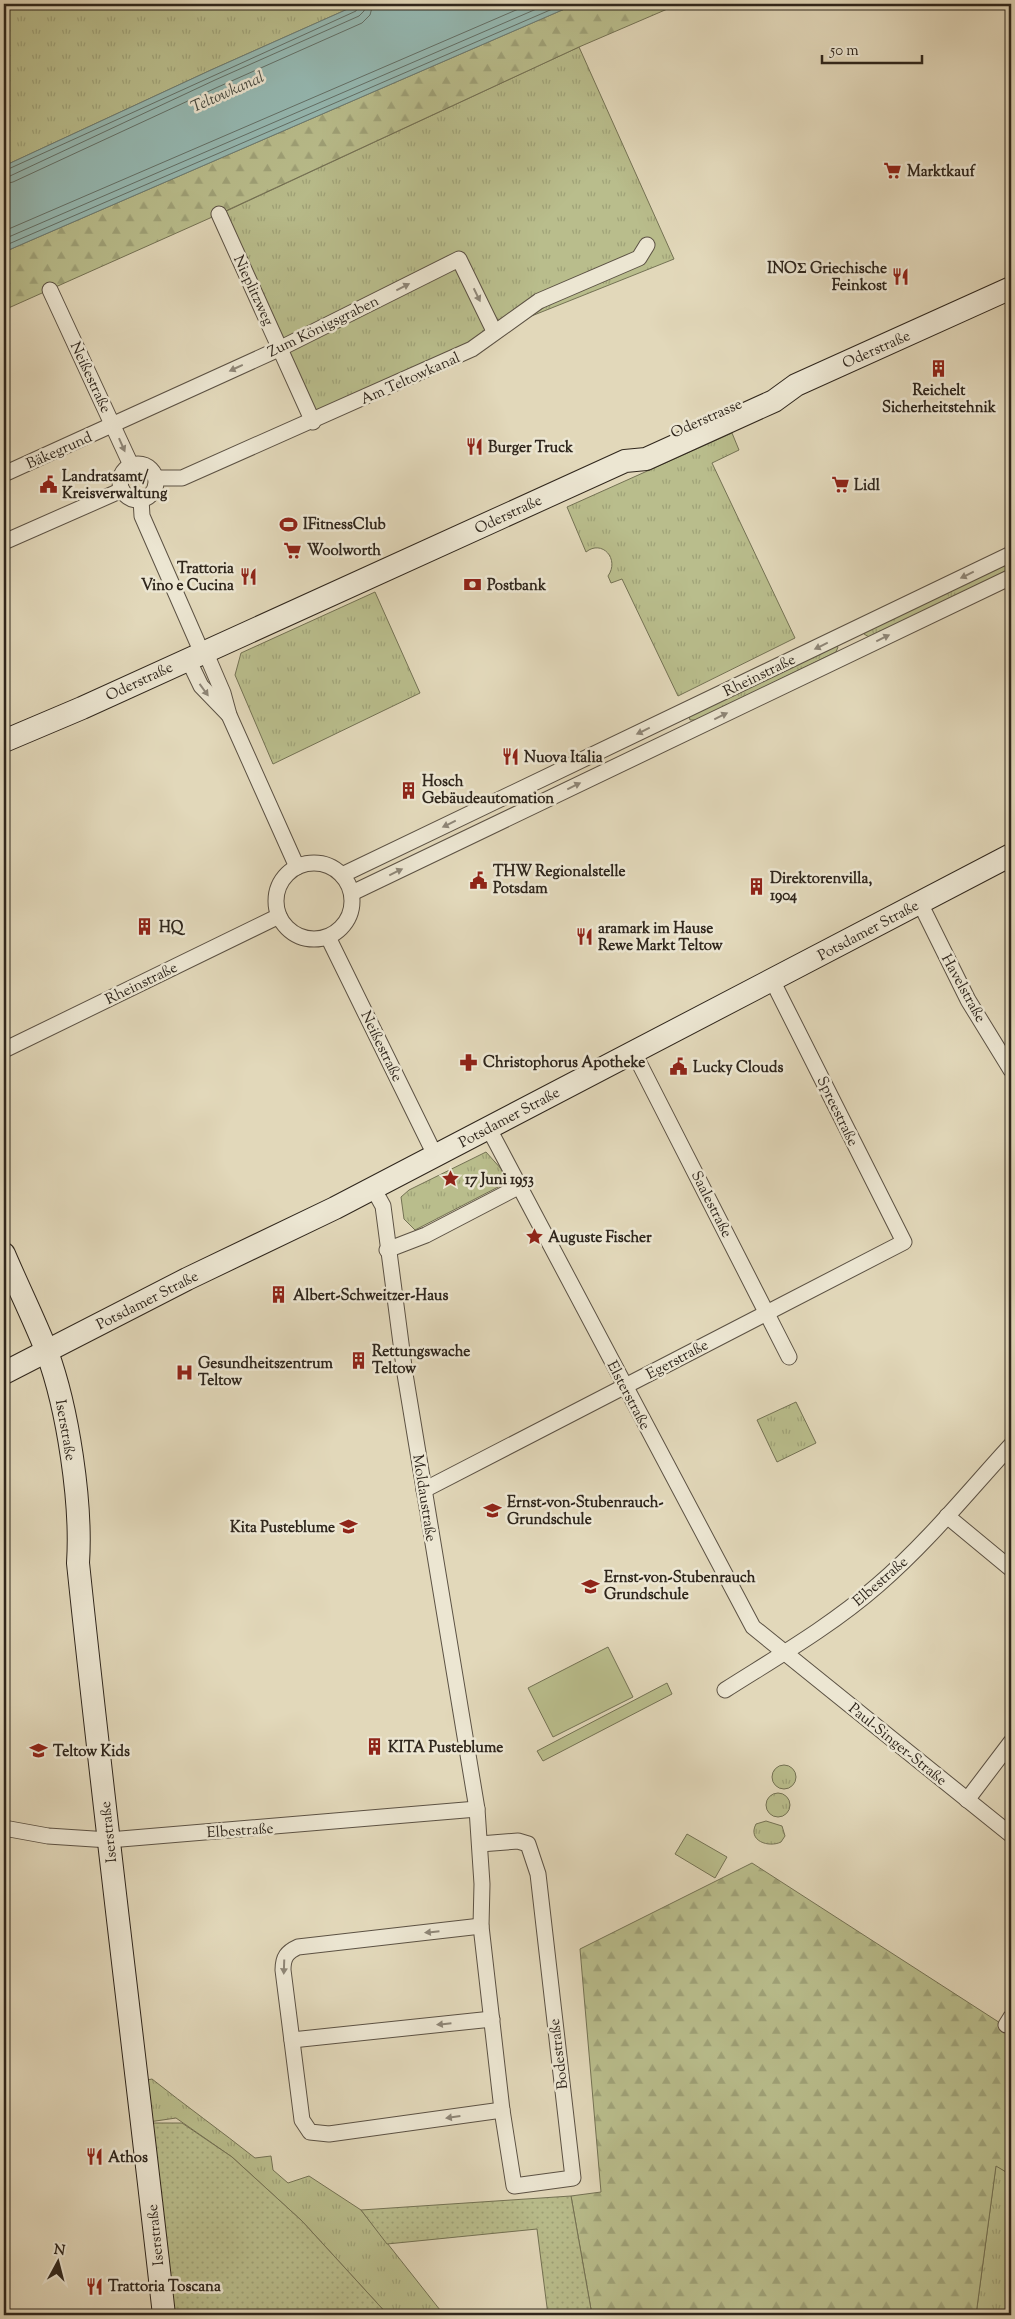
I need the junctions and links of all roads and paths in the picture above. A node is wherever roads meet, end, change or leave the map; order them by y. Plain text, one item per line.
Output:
1 (220, 214) dead end
2 (647, 245) dead end
3 (1011, 288) edge
4 (50, 290) dead end
5 (494, 332) junction
6 (281, 348) junction
7 (313, 422) junction
8 (113, 425) junction
9 (131, 465) junction
10 (4, 474) edge
11 (156, 478) junction
12 (122, 490) junction
13 (141, 500) junction
14 (4, 542) edge
15 (1011, 554) edge
16 (1011, 577) edge
17 (849, 632) junction
18 (858, 650) junction
19 (198, 654) junction
20 (668, 719) junction
21 (677, 737) junction
22 (4, 740) edge
23 (489, 804) junction
24 (498, 823) junction
25 (1011, 855) edge
26 (297, 867) junction
27 (342, 875) junction
28 (352, 893) junction
29 (920, 903) junction
30 (279, 916) junction
31 (328, 937) junction
32 (772, 980) junction
33 (4, 1050) edge
34 (633, 1051) junction
35 (1011, 1070) edge
36 (488, 1127) junction
37 (436, 1155) junction
38 (520, 1186) junction
39 (373, 1188) junction
40 (904, 1242) joint
41 (388, 1250) junction
42 (4, 1254) edge
43 (766, 1312) junction
44 (47, 1352) junction
45 (788, 1357) dead end
46 (4, 1373) edge
47 (624, 1387) junction
48 (1011, 1445) edge
49 (424, 1490) junction
50 (947, 1516) junction
51 (1011, 1569) edge
52 (784, 1653) junction
53 (725, 1690) dead end
54 (1011, 1742) edge
55 (967, 1800) junction
56 (476, 1810) junction
57 (4, 1828) edge
58 (1011, 1835) edge
59 (109, 1840) junction
60 (480, 1844) junction
61 (481, 1926) junction
62 (492, 2019) junction
63 (292, 2040) junction
64 (502, 2110) junction
65 (164, 2315) edge

1 - 6 street, Nieplitzweg
2 - 5 street, Am Teltowkanal
3 - 19 street, Oderstraße
4 - 8 street, Neißestraße
6 -> 5 street, Zum Königsgraben
5 - 7 street, Am Teltowkanal
6 - 7 street, Nieplitzweg
6 -> 8 street, Zum Königsgraben
7 - 11 street, Am Teltowkanal
8 -> 9 street, Neißestraße
8 - 10 street, Bäkegrund
9 - 11 street
9 - 12 street
11 - 13 street
12 - 13 street
12 - 14 street
13 - 19 street
15 -> 17 street, Rheinstraße
18 -> 16 street, Rheinstraße
17 - 18 street
17 -> 20 street, Rheinstraße
21 -> 18 street, Rheinstraße
19 - 22 street, Oderstraße
19 - 26 street
20 - 21 street
20 -> 23 street, Rheinstraße
24 -> 21 street, Rheinstraße
23 - 24 street
23 -> 27 street, Rheinstraße
28 -> 24 street, Rheinstraße
25 - 29 street, Potsdamer Straße
26 - 27 street
26 - 30 street
27 - 28 street
28 - 31 street
29 - 32 street, Potsdamer Straße
29 - 35 street, Havelstraße
30 - 31 street
30 - 33 street, Rheinstraße
31 - 37 street, Neißestraße
32 - 34 street, Potsdamer Straße
32 - 40 street, Spreestraße
34 - 36 street, Potsdamer Straße
34 - 43 street, Saalestraße
36 - 37 street, Potsdamer Straße
36 - 38 street, Elsterstraße
37 - 39 street, Potsdamer Straße
38 - 41 street
38 - 47 street, Elsterstraße
39 - 41 street, Moldaustraße
39 - 44 street, Potsdamer Straße
40 - 43 street, Egerstraße
41 - 49 street, Moldaustraße
42 - 44 street, Iserstraße
43 - 45 street, Saalestraße
43 - 47 street, Egerstraße
44 - 46 street, Potsdamer Straße
44 - 59 street, Iserstraße
47 - 49 street, Egerstraße
47 - 52 street, Elsterstraße
48 - 50 street, Elbestraße
49 - 56 street, Moldaustraße
50 - 51 street
50 - 52 street, Elbestraße
52 - 53 street, Elbestraße
52 - 55 street, Paul-Singer-Straße
54 - 55 street
55 - 58 street, Paul-Singer-Straße
56 - 59 street, Elbestraße
56 - 60 street, Bodestraße
57 - 59 street, Elbestraße
59 - 65 street, Iserstraße
60 - 61 street, Bodestraße
60 - 64 street, Bodestraße
61 - 62 street, Bodestraße
61 -> 63 street
62 -> 63 street
62 - 64 street, Bodestraße
64 -> 63 street

